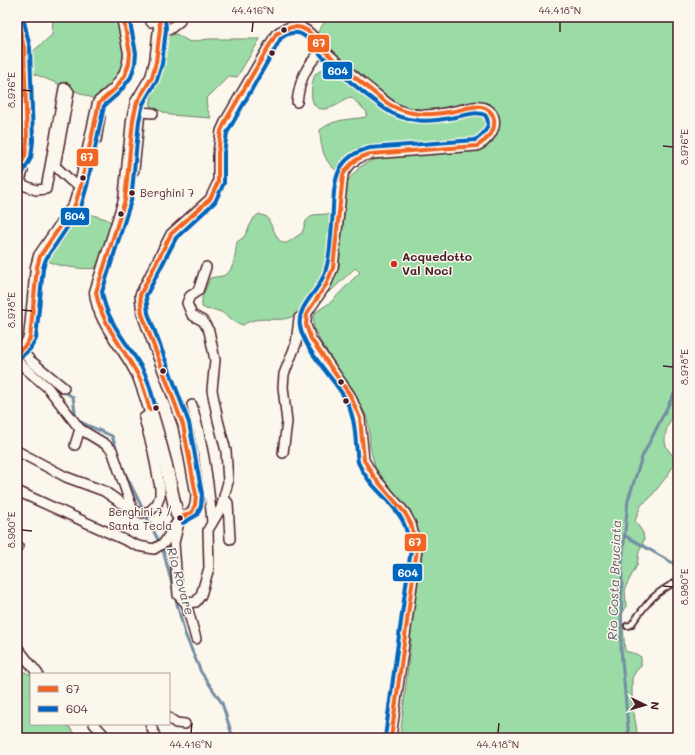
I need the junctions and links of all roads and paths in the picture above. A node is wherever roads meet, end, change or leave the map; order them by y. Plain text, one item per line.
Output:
1 (17, 17) edge
2 (123, 17) edge
3 (302, 17) edge
4 (155, 21) edge
5 (180, 21) dead end
6 (298, 27) junction
7 (323, 50) junction
8 (105, 97) junction
9 (297, 102) dead end
10 (153, 113) dead end
11 (22, 128) edge
12 (98, 141) dead end
13 (19, 169) edge
14 (127, 179) junction
15 (81, 185) junction
16 (206, 267) dead end
17 (306, 318) junction
18 (126, 342) dead end
19 (18, 355) edge
20 (130, 360) junction
21 (64, 388) dead end
22 (192, 405) dead end
23 (152, 413) junction
24 (80, 429) junction
25 (75, 445) dead end
26 (17, 451) edge
27 (283, 453) dead end
28 (17, 491) edge
29 (224, 498) junction
30 (133, 511) junction
31 (180, 518) junction
32 (212, 522) junction
33 (230, 539) dead end
34 (678, 581) edge
35 (186, 603) junction
36 (627, 626) dead end
37 (196, 639) dead end
38 (17, 648) edge
39 (37, 673) edge
40 (170, 719) edge
41 (185, 724) dead end
42 (95, 725) edge
43 (150, 725) edge
44 (107, 738) edge
45 (156, 738) edge
46 (391, 738) edge

1 - 11 street
2 - 8 street
3 - 6 street
4 - 5 street
4 - 14 street
6 - 7 street
6 - 31 street
7 - 9 street
7 - 17 street
8 - 12 lane
8 - 15 street
10 - 14 street
11 - 13 street
13 - 15 street
14 - 20 street
15 - 19 street
16 - 29 street
17 - 27 street
17 - 46 street
18 - 20 lane
19 - 21 street
19 - 24 street
20 - 23 street
22 - 32 street
23 - 30 street
23 - 31 street
24 - 25 street
24 - 30 street
26 - 30 street
28 - 31 street
29 - 32 street
29 - 33 street
31 - 35 street
32 - 35 street
34 - 36 lane
35 - 37 street
38 - 39 street
40 - 41 street
42 - 44 street
43 - 45 street

